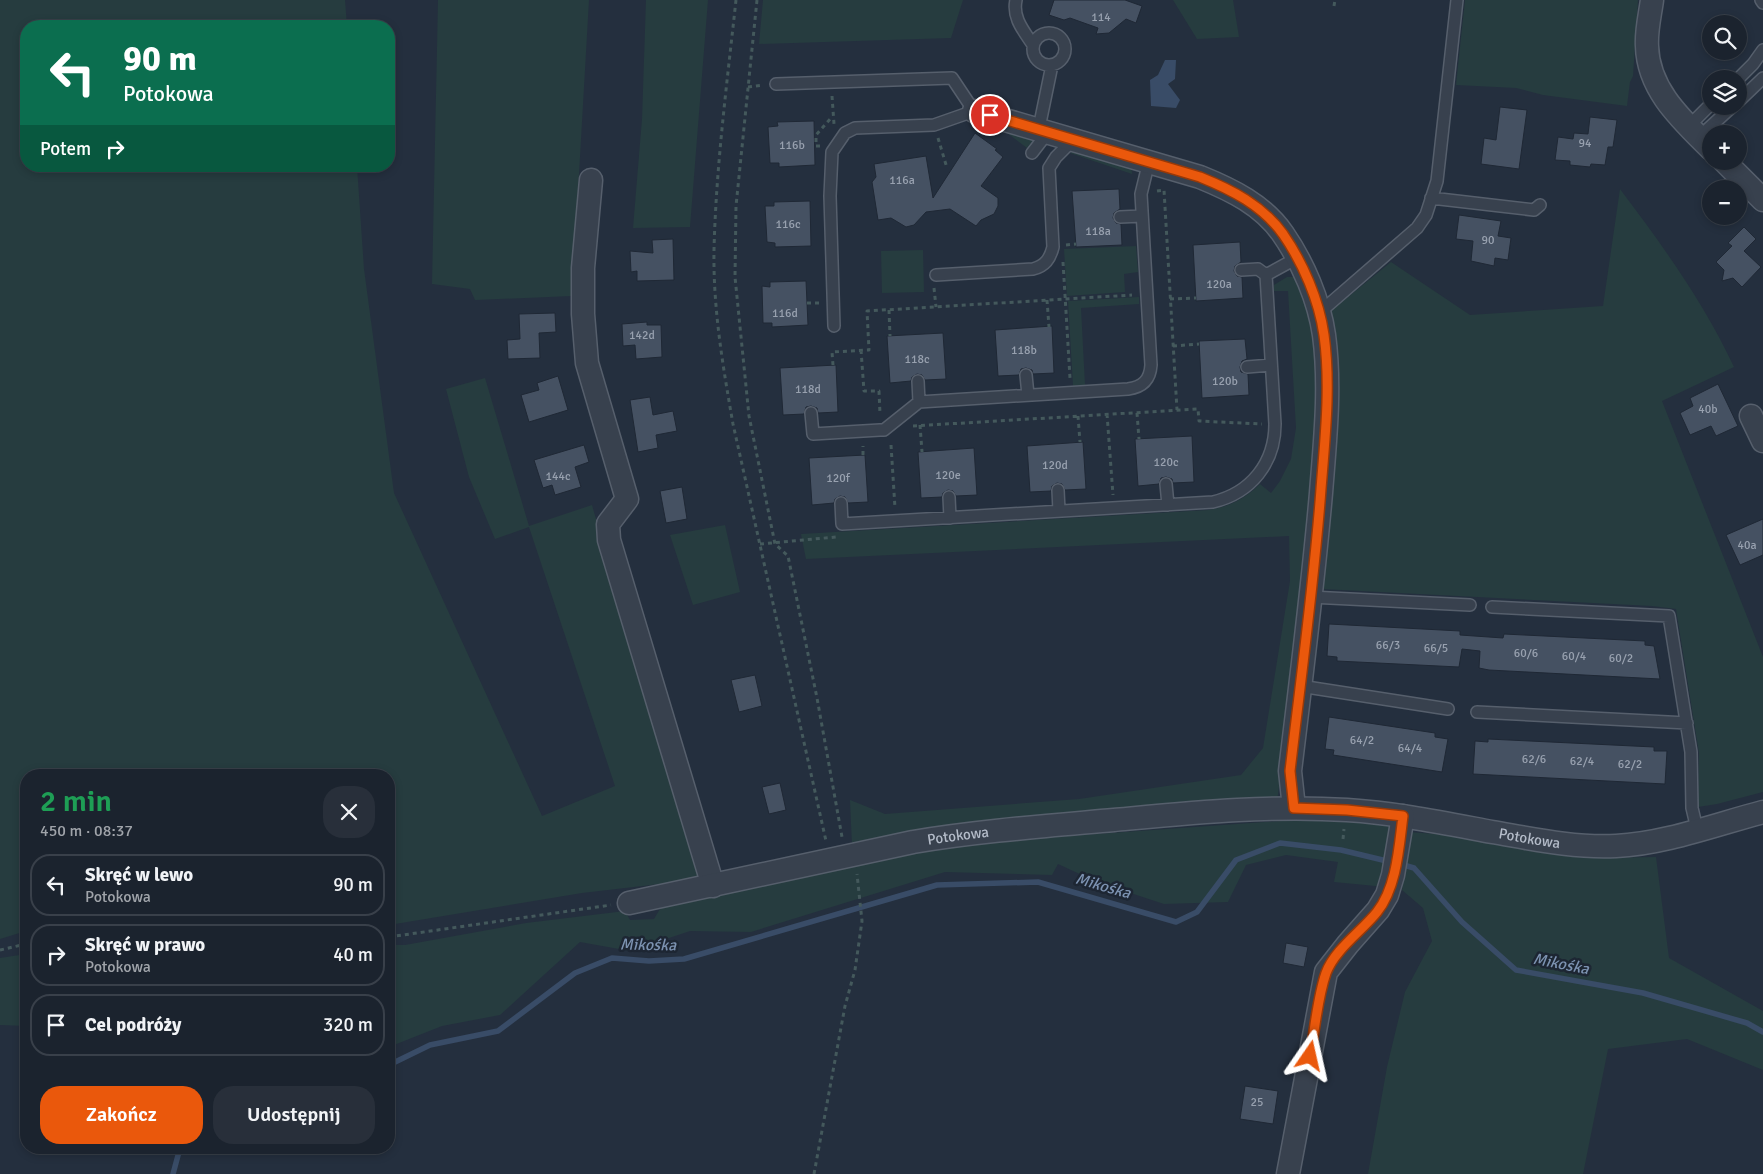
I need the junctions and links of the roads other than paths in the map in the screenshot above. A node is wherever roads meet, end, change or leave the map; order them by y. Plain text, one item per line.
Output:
1 (1016, 0) edge
2 (1457, 0) edge
3 (1652, 0) edge
4 (1033, 45) junction
5 (1763, 50) edge
6 (1052, 65) junction
7 (1747, 70) edge
8 (1763, 78) edge
9 (776, 84) dead end
10 (1747, 93) edge
11 (974, 111) junction
12 (1707, 115) edge
13 (1723, 115) edge
14 (1044, 130) junction
15 (1700, 137) edge
16 (1074, 139) junction
17 (1032, 153) dead end
18 (1149, 162) junction
19 (1733, 170) edge
20 (591, 180) dead end
21 (1431, 198) junction
22 (1763, 200) edge
23 (1540, 205) dead end
24 (1142, 216) junction
25 (1120, 217) dead end
26 (1297, 258) junction
27 (1241, 270) dead end
28 (936, 275) dead end
29 (1266, 275) junction
30 (1319, 313) junction
31 (834, 326) dead end
32 (1271, 365) junction
33 (1247, 367) dead end
34 (1026, 374) dead end
35 (918, 381) dead end
36 (1028, 395) junction
37 (919, 402) junction
38 (811, 413) dead end
39 (1751, 416) dead end
40 (1763, 441) edge
41 (1166, 484) dead end
42 (1058, 490) dead end
43 (949, 497) dead end
44 (841, 503) dead end
45 (1168, 505) junction
46 (1059, 512) junction
47 (950, 518) junction
48 (1310, 597) junction
49 (1470, 606) dead end
50 (1492, 607) dead end
51 (1300, 686) junction
52 (1448, 709) dead end
53 (1477, 712) dead end
54 (1687, 723) junction
55 (1294, 808) junction
56 (1763, 812) edge
57 (1403, 816) junction
58 (1697, 829) junction
59 (713, 886) junction
60 (629, 903) road end
61 (1288, 1174) edge

1 - 4 lane
2 - 21 lane
3 - 15 street
4 - 6 lane
4 - 6 lane
5 - 7 lane
6 - 14 lane
8 - 10 lane
9 - 11 lane
11 - 14 street
11 - 31 lane
12 - 15 lane
13 - 15 lane
14 - 16 street
14 - 17 lane
16 - 18 street
16 - 28 lane
18 - 24 lane
18 - 26 street
19 - 22 street
20 - 59 street
21 - 23 lane
21 - 30 lane
24 - 25 lane
24 - 36 lane
26 - 29 lane
26 - 30 street
27 - 29 lane
29 - 32 lane
30 - 48 street
32 - 33 lane
32 - 45 lane
34 - 36 lane
35 - 37 lane
36 - 37 lane
37 - 38 lane
39 - 40 street
41 - 45 lane
42 - 46 lane
43 - 47 lane
44 - 47 lane
45 - 46 lane
46 - 47 lane
48 - 49 lane
48 - 51 street
50 - 54 lane
51 - 52 lane
51 - 55 street
53 - 54 lane
54 - 58 lane
55 - 57 street, Potokowa
55 - 59 street, Potokowa
56 - 58 street, Potokowa
57 - 58 street, Potokowa
57 - 61 street
59 - 60 street, Potokowa

